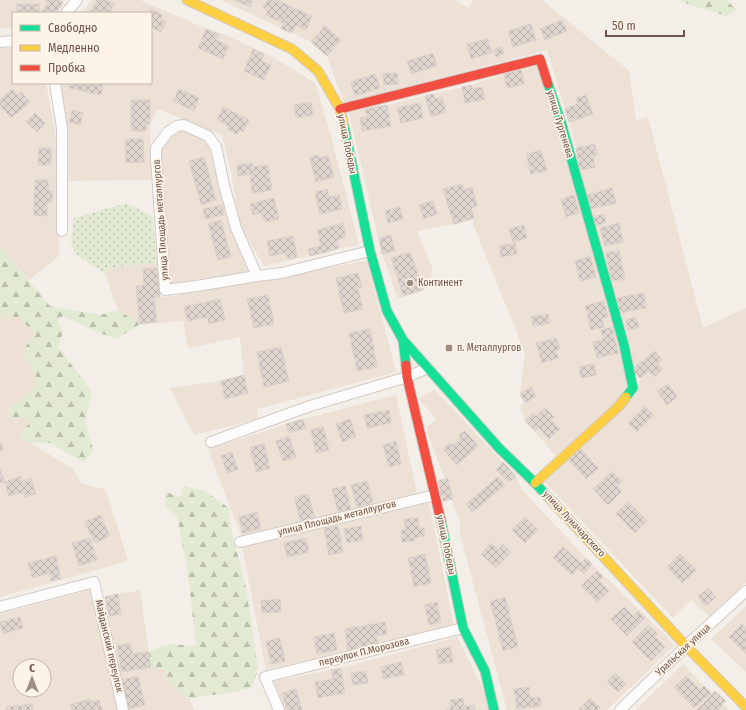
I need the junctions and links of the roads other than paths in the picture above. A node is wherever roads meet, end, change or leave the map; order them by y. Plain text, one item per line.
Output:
1 (77, 0) edge
2 (187, 0) edge
3 (67, 12) edge
4 (12, 41) edge
5 (0, 42) edge
6 (55, 84) edge
7 (340, 109) junction
8 (62, 231) dead end
9 (370, 251) junction
10 (258, 276) junction
11 (403, 340) junction
12 (428, 368) junction
13 (407, 377) junction
14 (211, 442) dead end
15 (535, 483) junction
16 (435, 495) junction
17 (240, 542) dead end
18 (746, 591) edge
19 (0, 607) edge
20 (463, 628) junction
21 (686, 646) junction
22 (746, 707) edge
23 (124, 710) edge
24 (279, 710) edge
25 (494, 710) edge
26 (620, 710) edge

1 - 3 street
2 - 7 street, улица Победы
4 - 5 street
6 - 8 street
7 - 9 street, улица Победы
7 - 15 street, улица Тургенева
9 - 10 street
9 - 11 street, улица Победы
10 - 10 street, улица Площадь металлургов
11 - 12 street, улица Луначарского
11 - 13 street, улица Победы
12 - 13 street
12 - 15 street, улица Луначарского
13 - 14 street
13 - 16 street, улица Победы
15 - 21 street, улица Луначарского
16 - 17 street, улица Площадь металлургов
16 - 20 street, улица Победы
18 - 21 street, Уральская улица
19 - 23 street, Майданский переулок
20 - 24 street, переулок П.Морозова
20 - 25 street, улица Победы
21 - 22 street, улица Луначарского
21 - 26 street, Уральская улица

